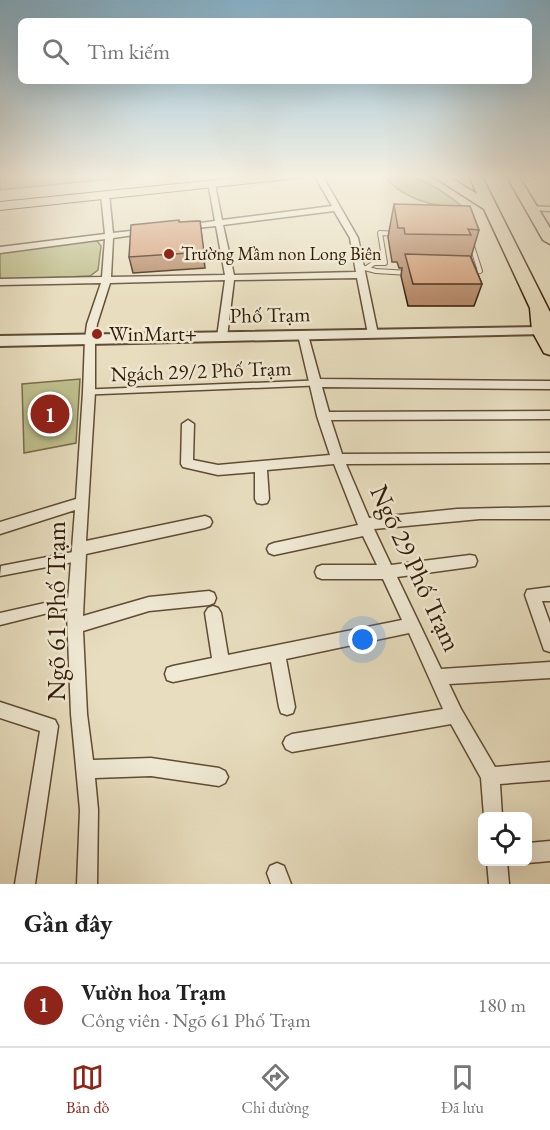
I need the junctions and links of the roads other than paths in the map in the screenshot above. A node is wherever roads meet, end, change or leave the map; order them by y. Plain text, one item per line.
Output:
1 (108, 216) edge
2 (220, 216) edge
3 (273, 216) edge
4 (342, 216) edge
5 (493, 216) edge
6 (221, 223) junction
7 (545, 224) edge
8 (177, 228) edge
9 (155, 230) edge
10 (403, 234) edge
11 (110, 235) junction
12 (468, 237) edge
13 (550, 240) edge
14 (0, 250) edge
15 (363, 270) junction
16 (419, 273) edge
17 (462, 274) edge
18 (230, 276) junction
19 (106, 280) junction
20 (0, 282) edge
21 (373, 334) junction
22 (303, 335) junction
23 (222, 337) junction
24 (90, 339) junction
25 (548, 340) edge
26 (0, 341) edge
27 (314, 383) junction
28 (550, 385) edge
29 (89, 392) junction
30 (550, 415) edge
31 (323, 416) junction
32 (188, 423) dead end
33 (550, 458) edge
34 (338, 459) junction
35 (261, 466) junction
36 (262, 499) dead end
37 (81, 503) junction
38 (550, 513) edge
39 (205, 522) dead end
40 (366, 527) junction
41 (0, 528) edge
42 (274, 549) dead end
43 (78, 553) junction
44 (470, 561) dead end
45 (1, 571) edge
46 (322, 572) dead end
47 (387, 572) junction
48 (550, 594) edge
49 (76, 602) junction
50 (0, 619) edge
51 (413, 625) junction
52 (75, 626) junction
53 (550, 644) edge
54 (277, 654) junction
55 (221, 664) junction
56 (550, 670) edge
57 (173, 674) dead end
58 (437, 677) junction
59 (287, 707) dead end
60 (0, 710) edge
61 (455, 715) junction
62 (292, 743) dead end
63 (86, 769) junction
64 (550, 771) edge
65 (490, 776) junction
66 (219, 777) dead end
67 (493, 812) edge
68 (550, 851) edge
69 (532, 853) edge
70 (497, 866) edge
71 (25, 884) edge
72 (87, 884) edge
73 (499, 884) edge

1 - 11 street, Ngõ 61 Phố Trạm
2 - 6 street
3 - 6 street
4 - 15 street
5 - 25 highway
6 - 8 street
6 - 18 street
7 - 13 highway
9 - 11 street
10 - 15 lane
11 - 14 street
11 - 19 street, Ngõ 61 Phố Trạm
12 - 17 lane
15 - 16 lane
15 - 18 street
15 - 21 street
18 - 19 street
18 - 23 street
19 - 20 street
19 - 24 street, Ngõ 61 Phố Trạm
21 - 22 street, Phố Trạm
21 - 25 street, Phố Trạm
22 - 23 street, Phố Trạm
22 - 27 street, Ngõ 29 Phố Trạm
23 - 24 street, Phố Trạm
24 - 26 street, Phố Trạm
24 - 29 street, Ngõ 61 Phố Trạm
27 - 28 street
27 - 29 lane, Ngách 29/2 Phố Trạm
27 - 31 street, Ngõ 29 Phố Trạm
29 - 37 street, Ngõ 61 Phố Trạm
30 - 31 street
31 - 34 street, Ngõ 29 Phố Trạm
32 - 35 street
33 - 34 street
34 - 35 street
34 - 40 street, Ngõ 29 Phố Trạm
35 - 36 street
37 - 41 street
37 - 43 street, Ngõ 61 Phố Trạm
38 - 40 street
39 - 43 street
40 - 42 street
40 - 47 street, Ngõ 29 Phố Trạm
43 - 45 street
43 - 49 street, Ngõ 61 Phố Trạm
44 - 47 street
46 - 47 street
47 - 51 street, Ngõ 29 Phố Trạm
48 - 53 street
49 - 50 street
49 - 52 street, Ngõ 61 Phố Trạm
51 - 54 street
51 - 58 street, Ngõ 29 Phố Trạm
52 - 55 street
52 - 63 street, Ngõ 61 Phố Trạm
54 - 55 street
54 - 59 street
55 - 57 street
56 - 58 street
58 - 61 street, Ngõ 29 Phố Trạm
60 - 71 street
61 - 62 street
61 - 65 street, Ngõ 29 Phố Trạm
63 - 66 street
63 - 72 street, Ngõ 61 Phố Trạm
64 - 65 street
65 - 67 street, Ngõ 29 Phố Trạm
68 - 69 street
70 - 73 street

